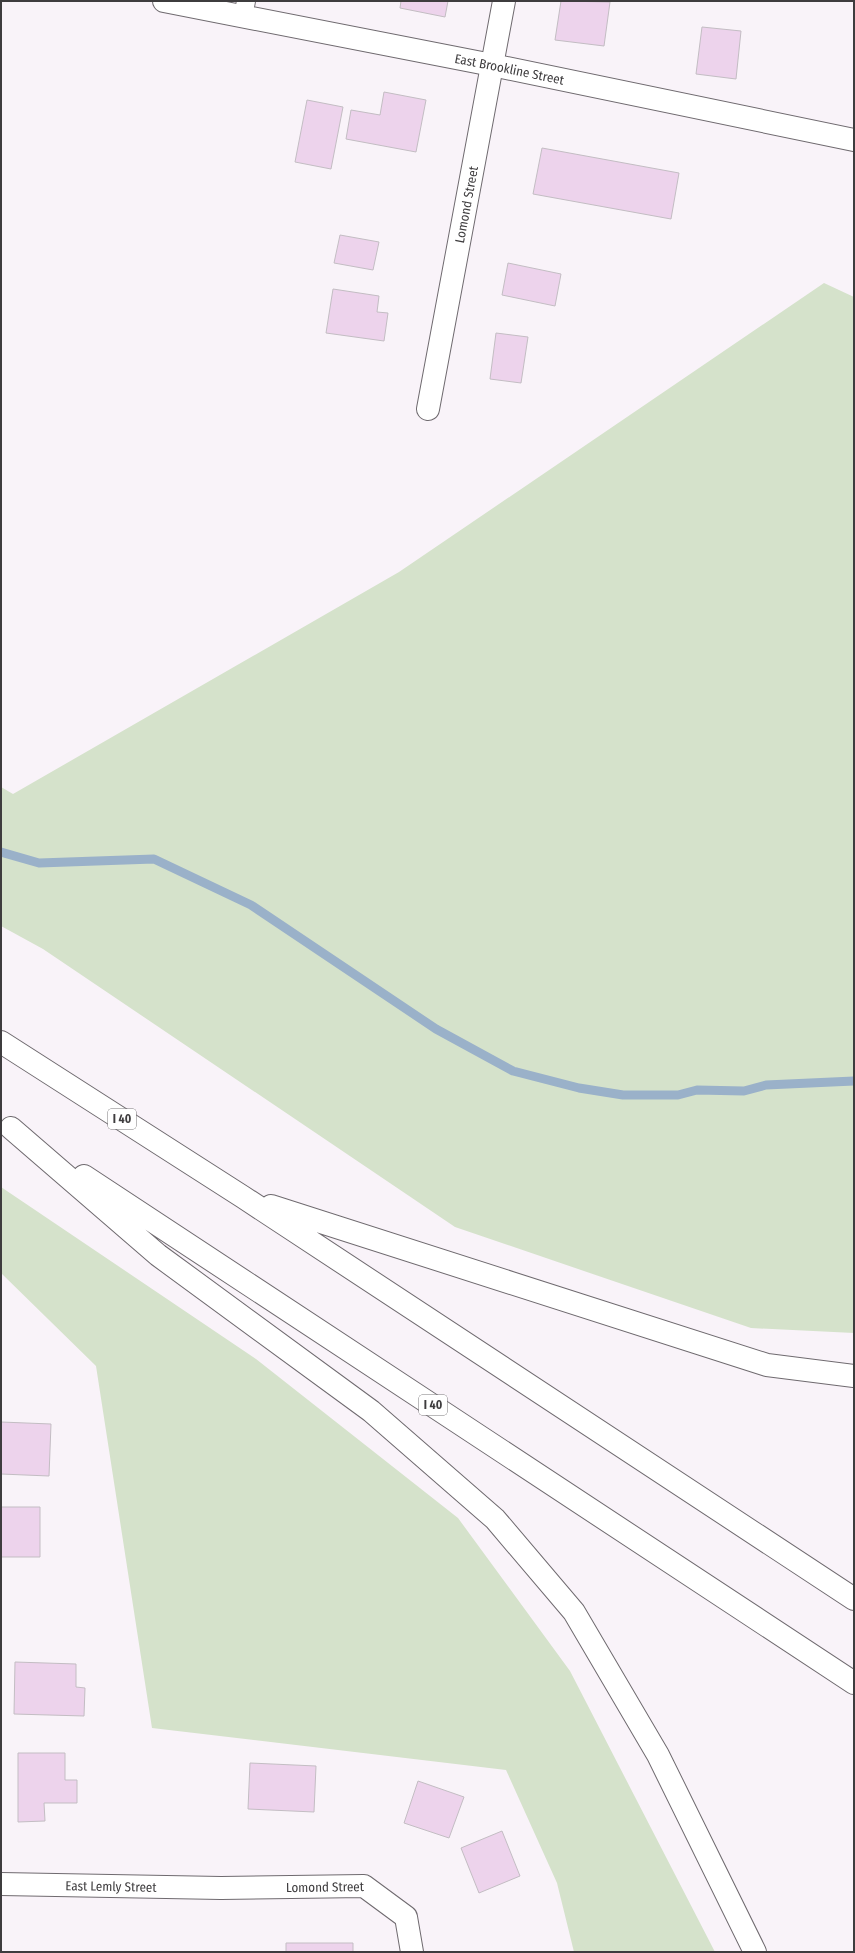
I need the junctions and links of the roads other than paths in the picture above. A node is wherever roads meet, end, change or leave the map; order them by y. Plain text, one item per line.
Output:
1 (164, 1) edge
2 (504, 1) edge
3 (245, 9) edge
4 (492, 66) junction
5 (854, 140) edge
6 (428, 409) dead end
7 (1, 1042) edge
8 (6, 1125) edge
9 (243, 1197) junction
10 (854, 1376) edge
11 (854, 1599) edge
12 (854, 1683) edge
13 (1, 1884) edge
14 (221, 1888) joint
15 (412, 1952) edge
16 (755, 1952) edge

1 - 3 main road, East Brookline Street
2 - 4 main road, Lomond Street
3 - 4 main road, East Brookline Street
4 - 5 main road, East Brookline Street
4 - 6 main road, Lomond Street
7 - 9 main road, I 40
8 - 12 main road, I 40
8 - 16 main road
9 - 10 main road
9 - 11 main road, I 40
13 - 14 main road, East Lemly Street
14 - 15 main road, Lomond Street

